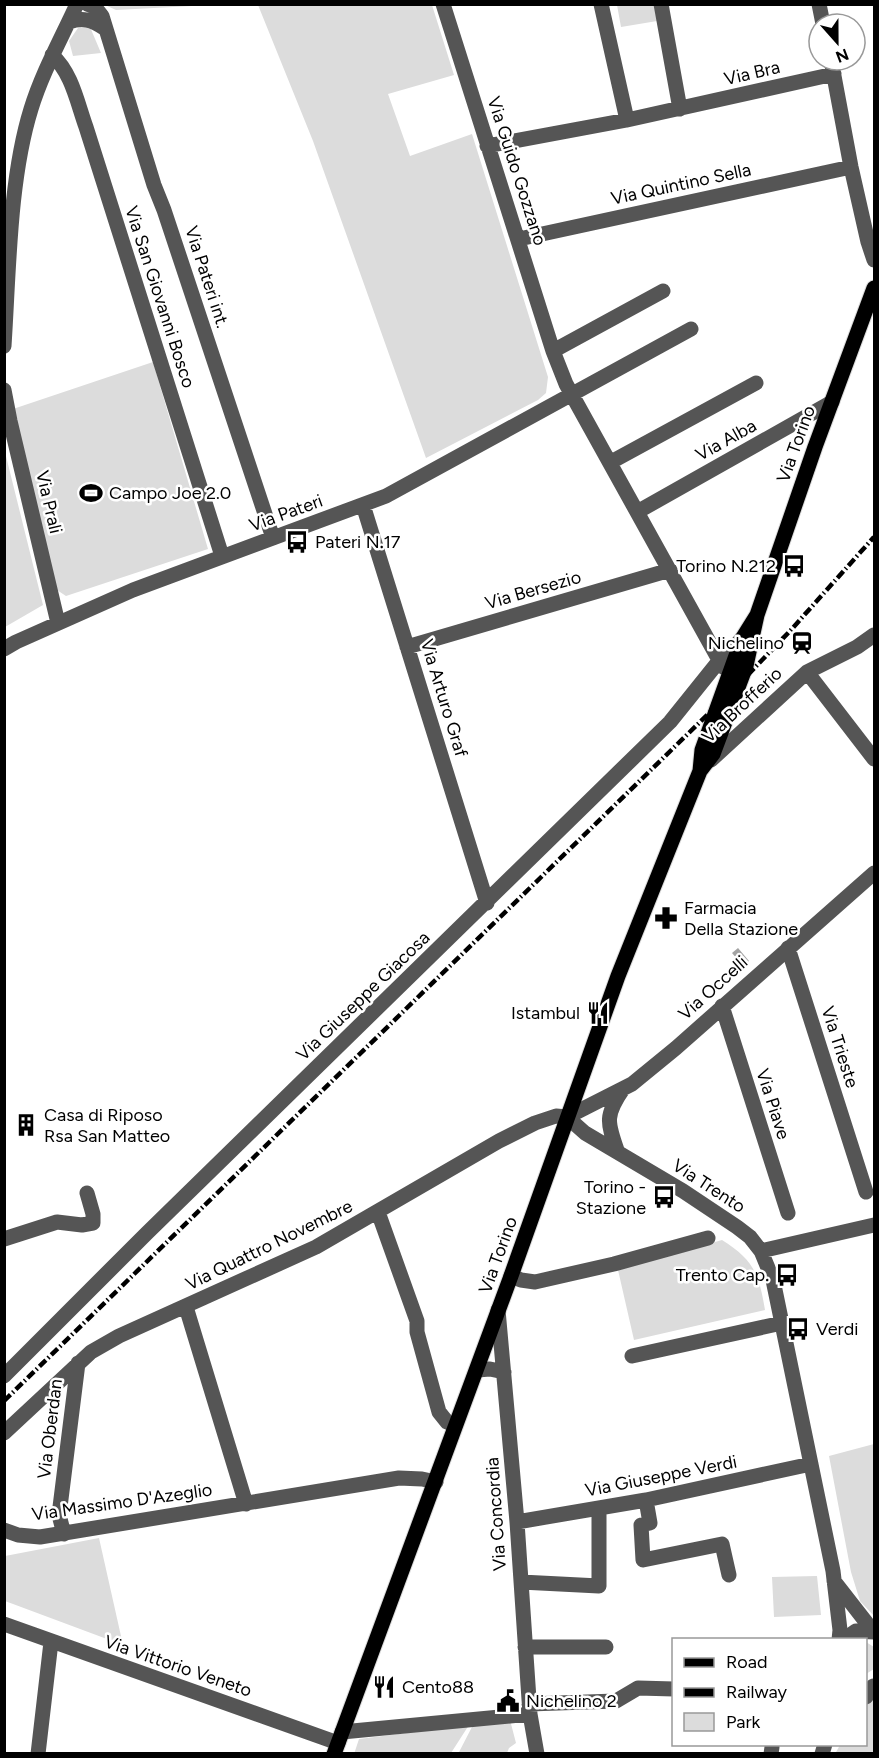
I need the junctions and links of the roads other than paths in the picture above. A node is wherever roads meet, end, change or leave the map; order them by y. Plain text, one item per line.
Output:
1 (77, 4) edge
2 (87, 4) edge
3 (443, 4) edge
4 (601, 4) edge
5 (661, 4) edge
6 (69, 22) junction
7 (104, 28) junction
8 (52, 55) junction
9 (814, 72) edge
10 (833, 72) edge
11 (680, 109) junction
12 (627, 120) junction
13 (487, 146) junction
14 (851, 167) junction
15 (519, 239) junction
16 (7, 254) edge
17 (874, 260) edge
18 (874, 288) edge
19 (663, 291) dead end
20 (691, 329) dead end
21 (4, 346) edge
22 (553, 351) junction
23 (756, 383) dead end
24 (4, 390) edge
25 (571, 394) junction
26 (832, 402) junction
27 (611, 462) junction
28 (363, 505) junction
29 (637, 512) junction
30 (273, 538) junction
31 (222, 556) junction
32 (670, 570) junction
33 (757, 615) junction
34 (58, 623) junction
35 (874, 635) edge
36 (742, 639) junction
37 (407, 647) junction
38 (4, 649) edge
39 (719, 661) junction
40 (807, 672) junction
41 (728, 675) junction
42 (722, 743) junction
43 (874, 759) edge
44 (699, 771) junction
45 (874, 873) edge
46 (487, 903) junction
47 (788, 948) junction
48 (722, 1006) junction
49 (624, 1088) junction
50 (567, 1117) junction
51 (617, 1150) junction
52 (866, 1192) dead end
53 (87, 1194) dead end
54 (378, 1212) junction
55 (788, 1213) dead end
56 (874, 1225) edge
57 (708, 1238) dead end
58 (4, 1239) edge
59 (761, 1251) junction
60 (511, 1276) junction
61 (186, 1307) junction
62 (498, 1310) junction
63 (782, 1323) junction
64 (632, 1356) dead end
65 (78, 1364) junction
66 (477, 1370) junction
67 (504, 1372) junction
68 (4, 1376) edge
69 (454, 1425) junction
70 (4, 1433) edge
71 (811, 1464) junction
72 (436, 1482) junction
73 (646, 1500) junction
74 (246, 1504) junction
75 (599, 1509) junction
76 (517, 1522) junction
77 (4, 1530) edge
78 (64, 1534) junction
79 (729, 1575) dead end
80 (834, 1581) junction
81 (521, 1582) junction
82 (4, 1624) edge
83 (874, 1631) edge
84 (839, 1638) edge
85 (846, 1638) edge
86 (51, 1642) junction
87 (525, 1647) junction
88 (606, 1647) dead end
89 (672, 1689) edge
90 (529, 1709) junction
91 (338, 1743) edge
92 (38, 1754) edge
93 (537, 1754) edge

1 - 6 street
2 - 7 street, Via Pateri int.
3 - 13 street, Via Guido Gozzano
4 - 12 street
5 - 11 street
6 - 7 street
6 - 8 street
7 - 30 street, Via Pateri int.
8 - 16 street
8 - 31 street, Via San Giovanni Bosco
9 - 11 street, Via Bra
10 - 14 street
11 - 12 street, Via Bra
12 - 13 street, Via Bra
13 - 15 street, Via Guido Gozzano
14 - 15 street, Via Quintino Sella
14 - 17 street
15 - 22 street, Via Guido Gozzano
16 - 21 street
18 - 26 main road, Via Torino
19 - 22 street
20 - 25 street
22 - 25 street, Via Guido Gozzano
23 - 27 street
24 - 34 street, Via Prali
25 - 27 street, Via Guido Gozzano
25 - 28 street, Via Pateri
26 - 29 street, Via Alba
26 - 33 main road, Via Torino
27 - 29 street, Via Guido Gozzano
28 - 30 street, Via Pateri
28 - 37 street, Via Arturo Graf
29 - 32 street, Via Guido Gozzano
30 - 31 street, Via Pateri
31 - 34 street, Via Pateri
32 - 37 street, Via Bersezio
32 - 39 street, Via Guido Gozzano
33 - 36 main road, Via Torino
33 - 42 main road, Via Torino
34 - 38 street, Via Pateri
35 - 40 street, Via Brofferio
36 - 39 street, Via Giuseppe Giacosa
36 - 41 main road, Via Torino
37 - 46 street, Via Arturo Graf
39 - 41 street, Via Guido Gozzano
39 - 46 street, Via Giuseppe Giacosa
40 - 42 street, Via Brofferio
40 - 43 street
41 - 44 main road, Via Torino
42 - 44 main road, Via Torino
44 - 50 main road, Via Torino
45 - 47 street, Via Occelli
46 - 68 street, Via Giuseppe Giacosa
47 - 48 street, Via Occelli
47 - 52 street, Via Trieste
48 - 49 street, Via Occelli
48 - 55 street, Via Piave
49 - 50 street, Via Occelli
49 - 51 street
50 - 51 street, Via Trento
50 - 54 street, Via Quattro Novembre
50 - 60 main road, Via Torino
51 - 59 street, Via Trento
53 - 58 street
54 - 61 street, Via Quattro Novembre
54 - 69 street
56 - 59 street
57 - 60 street
59 - 63 street, Via Trento
60 - 62 main road, Via Torino
61 - 65 street, Via Quattro Novembre
61 - 74 street, Via Massimo D'Azeglio
62 - 66 main road, Via Torino
62 - 67 street, Via Concordia
63 - 64 street
63 - 71 street, Via Trento
65 - 70 street, Via Quattro Novembre
65 - 78 street, Via Oberdan
66 - 67 street
66 - 69 main road, Via Torino
67 - 76 street, Via Concordia
69 - 72 main road, Via Torino
71 - 73 street, Via Giuseppe Verdi
71 - 80 street, Via Trento
72 - 74 street, Via Massimo D'Azeglio
72 - 91 main road, Via Torino
73 - 75 street, Via Giuseppe Verdi
73 - 79 street
74 - 78 street, Via Massimo D'Azeglio
75 - 76 street, Via Giuseppe Verdi
75 - 81 street
76 - 81 street, Via Concordia
77 - 78 street, Via Massimo D'Azeglio
80 - 83 street, Via Trento
80 - 84 street, Via Trento
81 - 87 street, Via Concordia
82 - 86 street, Via Vittorio Veneto
83 - 85 street
86 - 91 street, Via Vittorio Veneto
86 - 92 street
87 - 88 street
87 - 90 street, Via Concordia
89 - 90 street
90 - 91 street
90 - 93 street, Via Concordia

